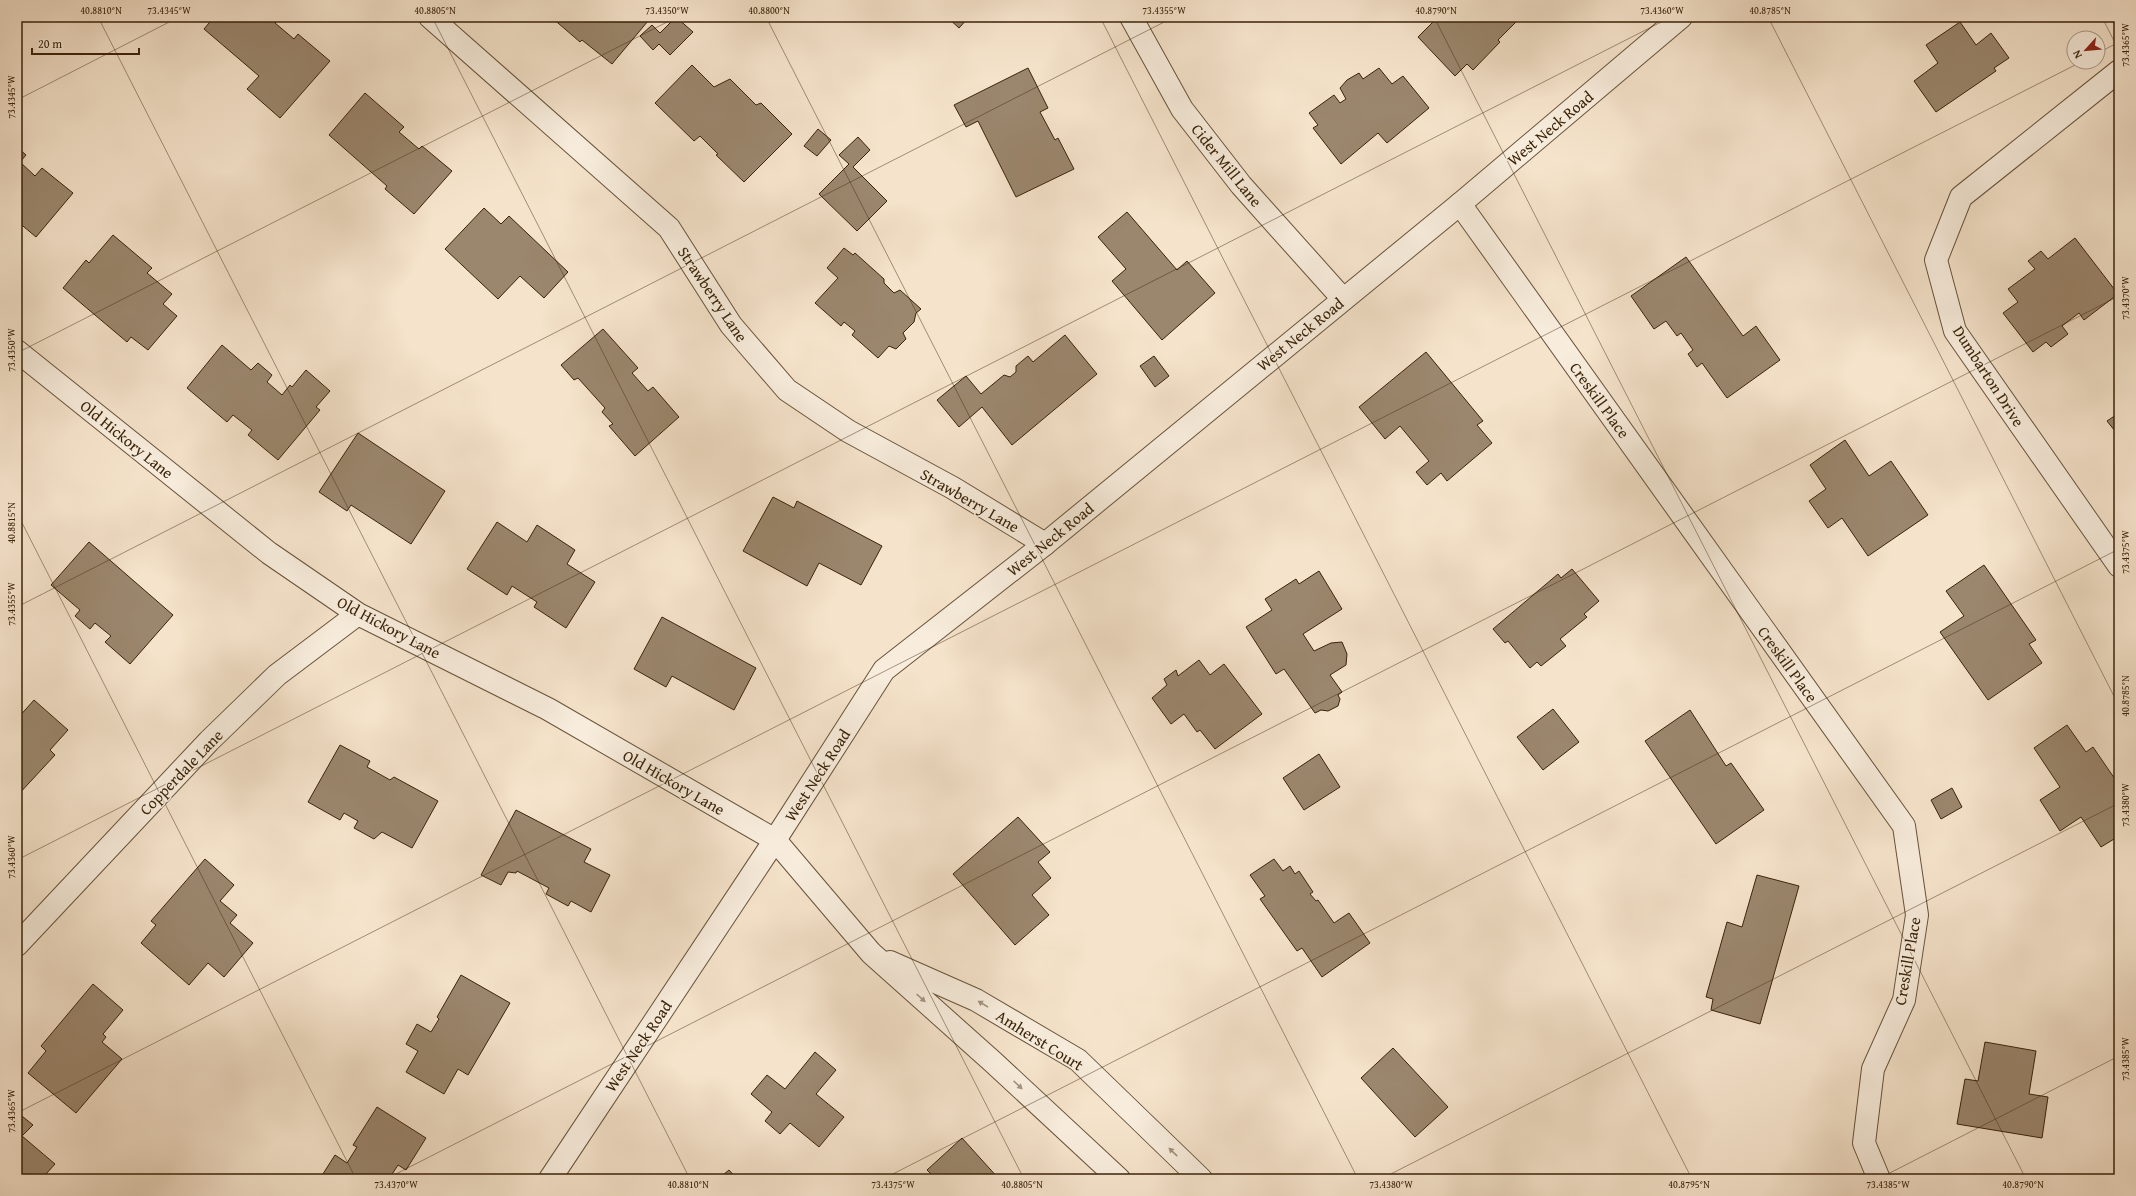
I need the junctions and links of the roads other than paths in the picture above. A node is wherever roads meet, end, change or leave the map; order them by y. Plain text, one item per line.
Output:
1 (430, 17) edge
2 (1131, 17) edge
3 (1681, 17) edge
4 (2119, 71) edge
5 (1460, 204) junction
6 (1343, 299) junction
7 (17, 351) edge
8 (1045, 544) junction
9 (2119, 566) edge
10 (358, 614) junction
11 (775, 840) junction
12 (17, 945) edge
13 (871, 953) junction
14 (550, 1179) edge
15 (1120, 1179) edge
16 (1201, 1179) edge
17 (1879, 1179) edge

1 - 8 street, Strawberry Lane
2 - 6 street, Cider Mill Lane
3 - 5 street, West Neck Road
4 - 9 street, Dumbarton Drive
5 - 6 street, West Neck Road
5 - 17 street, Creskill Place
6 - 8 street, West Neck Road
7 - 10 street, Old Hickory Lane
8 - 11 street, West Neck Road
10 - 11 street, Old Hickory Lane
10 - 12 street, Copperdale Lane
11 - 13 street, Amherst Court
11 - 14 street, West Neck Road
13 -> 15 street, Amherst Court
16 -> 13 street, Amherst Court

